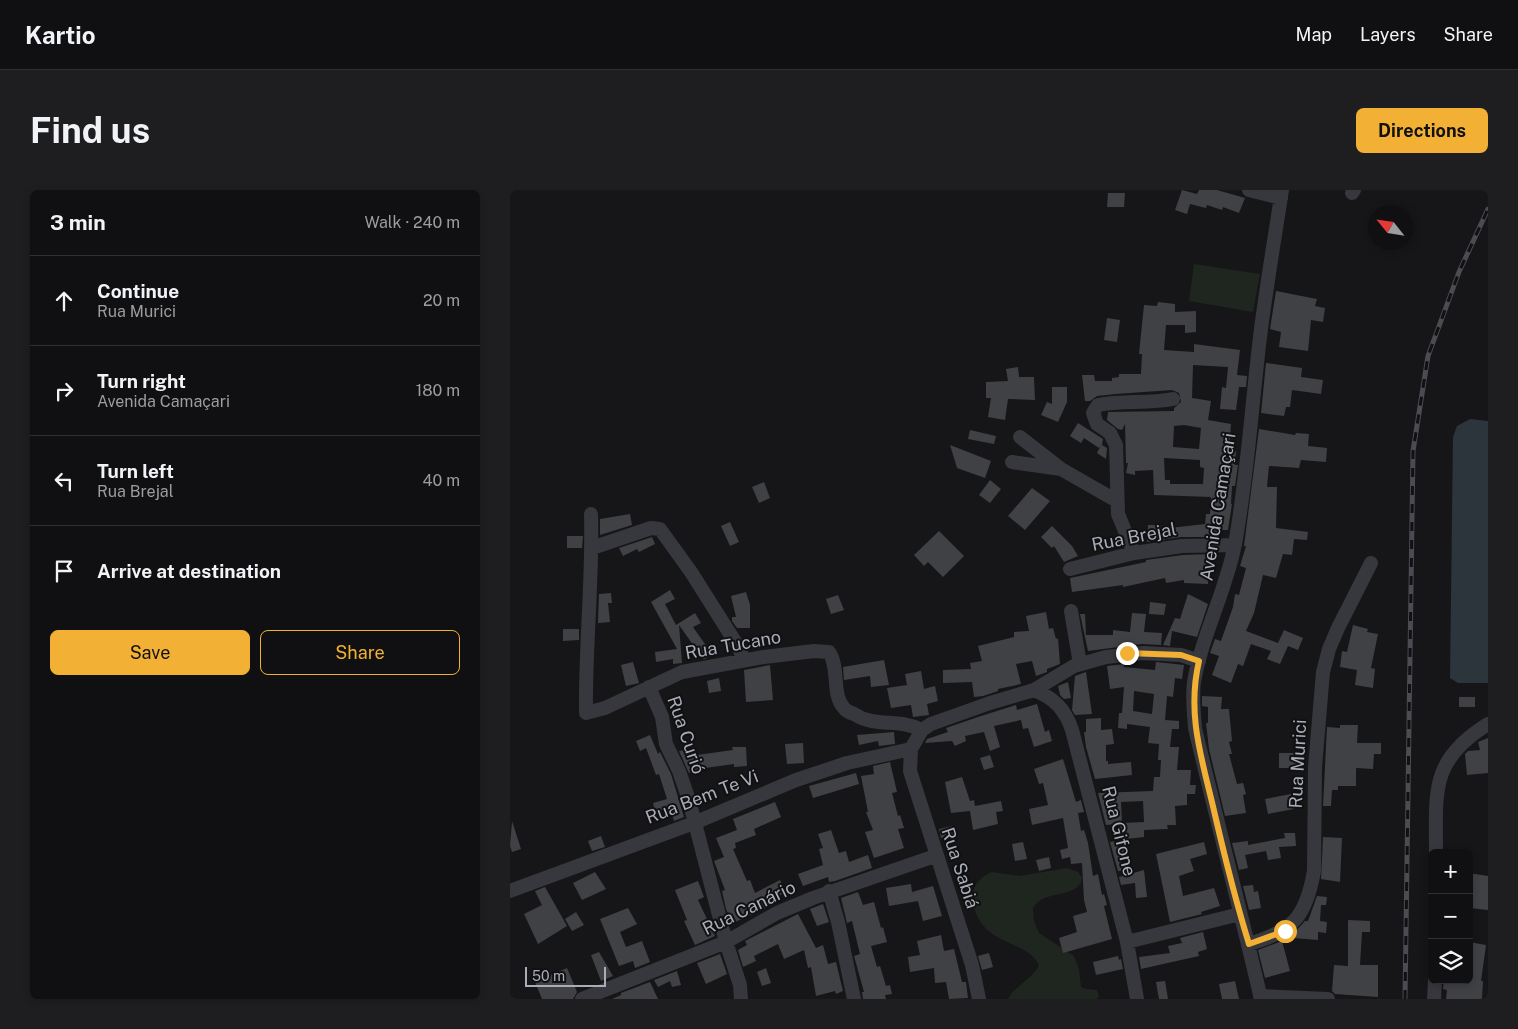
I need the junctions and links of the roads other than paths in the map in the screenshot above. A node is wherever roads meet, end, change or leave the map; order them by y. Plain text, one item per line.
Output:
1 (1249, 190) edge
2 (1282, 194) edge
3 (1173, 399) dead end
4 (1020, 437) dead end
5 (1012, 462) dead end
6 (1061, 469) junction
7 (1117, 501) junction
8 (591, 514) dead end
9 (1235, 545) junction
10 (592, 548) junction
11 (1134, 553) junction
12 (1370, 563) dead end
13 (1070, 569) dead end
14 (1071, 611) dead end
15 (744, 660) junction
16 (1199, 661) junction
17 (1080, 664) junction
18 (649, 687) junction
19 (1034, 690) junction
20 (1488, 724) edge
21 (922, 730) junction
22 (911, 750) junction
23 (694, 823) junction
24 (1436, 849) edge
25 (935, 856) junction
26 (510, 891) edge
27 (829, 891) junction
28 (1240, 914) junction
29 (726, 942) junction
30 (1127, 942) junction
31 (1249, 944) junction
32 (1435, 984) edge
33 (1260, 997) edge
34 (582, 999) edge
35 (741, 999) edge
36 (854, 999) edge
37 (979, 999) edge
38 (1137, 999) edge
39 (1328, 999) edge
40 (1434, 999) edge

1 - 2 street
2 - 9 street, Avenida Camaçari
3 - 7 street
4 - 6 street
5 - 6 street
6 - 7 street
7 - 11 street
8 - 10 street
9 - 11 street, Rua Brejal
9 - 16 street, Avenida Camaçari
10 - 15 street
10 - 18 street, Rua Tucano
11 - 13 street, Rua Brejal
12 - 31 street, Rua Murici
14 - 17 street
15 - 18 street, Rua Tucano
15 - 21 street, Rua Tucano
16 - 17 street
16 - 28 street, Avenida Camaçari
17 - 19 street
18 - 23 street, Rua Curió
19 - 21 street
19 - 30 street, Rua Gifone
20 - 24 street
21 - 22 street
22 - 23 street, Rua Bem Te Vi
22 - 25 street, Rua Sabiá
23 - 26 street, Rua Bem Te Vi
23 - 29 street, Rua Curió
25 - 27 street, Rua Canário
25 - 37 street, Rua Sabiá
27 - 29 street, Rua Canário
27 - 36 street
28 - 30 street
28 - 31 street, Avenida Camaçari
29 - 34 street, Rua Canário
29 - 35 street, Rua Curió
30 - 38 street, Rua Gifone
31 - 33 street, Avenida Camaçari
32 - 40 street
33 - 39 street

